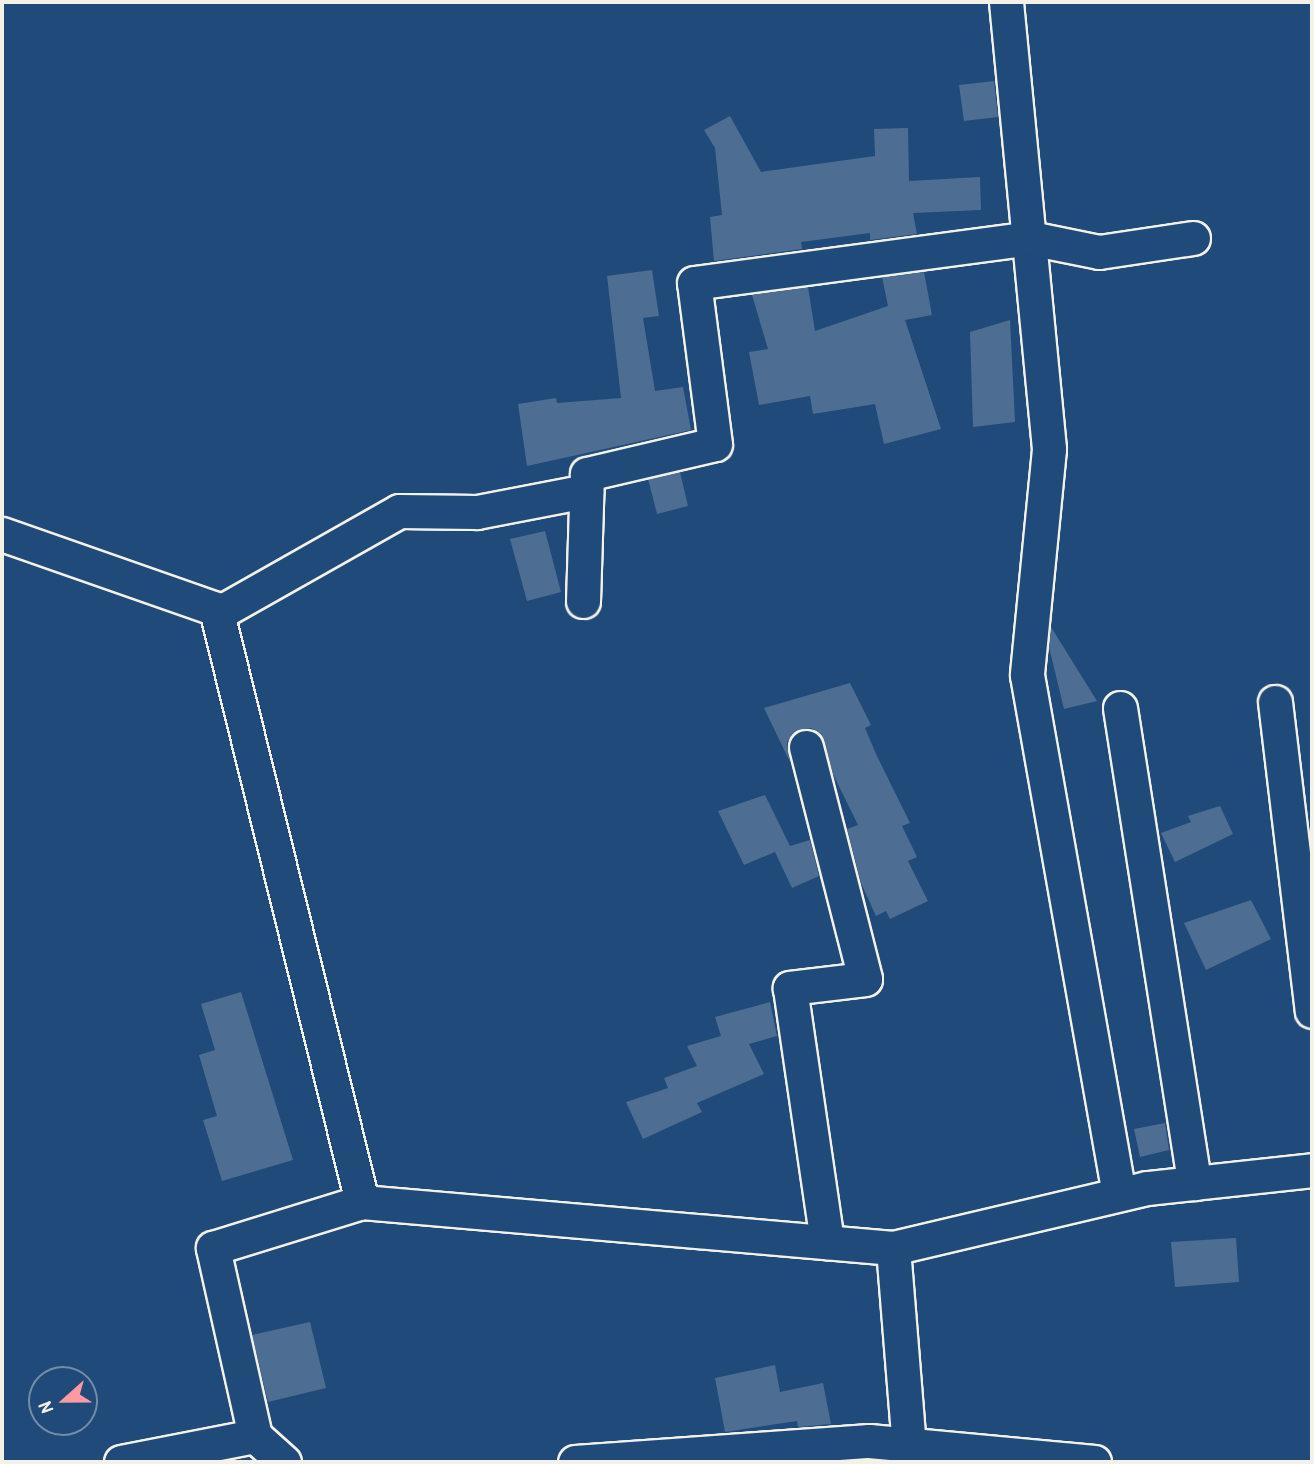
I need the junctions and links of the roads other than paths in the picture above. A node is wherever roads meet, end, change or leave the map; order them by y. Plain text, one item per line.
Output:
1 (1006, 2) edge
2 (1030, 237) junction
3 (1193, 238) dead end
4 (586, 491) junction
5 (2, 534) edge
6 (583, 601) dead end
7 (217, 614) junction
8 (1275, 702) dead end
9 (1120, 708) dead end
10 (806, 747) dead end
11 (1312, 1011) edge
12 (1312, 1170) edge
13 (1194, 1183) junction
14 (1119, 1194) junction
15 (362, 1202) junction
16 (827, 1242) junction
17 (893, 1248) junction
18 (255, 1436) junction
19 (909, 1446) junction
20 (869, 1452) edge
21 (121, 1462) edge
22 (284, 1462) edge
23 (575, 1462) edge
24 (1094, 1462) edge

1 - 2 street
2 - 3 street
2 - 4 street
2 - 14 street
4 - 6 street
4 - 7 street
5 - 7 street
7 - 15 street
8 - 11 street
9 - 13 street
10 - 16 street
12 - 13 street
13 - 14 street
14 - 17 street
15 - 16 street
15 - 18 street
16 - 17 street
17 - 19 street
18 - 21 street
18 - 22 street
19 - 20 street
19 - 24 street
20 - 23 street

